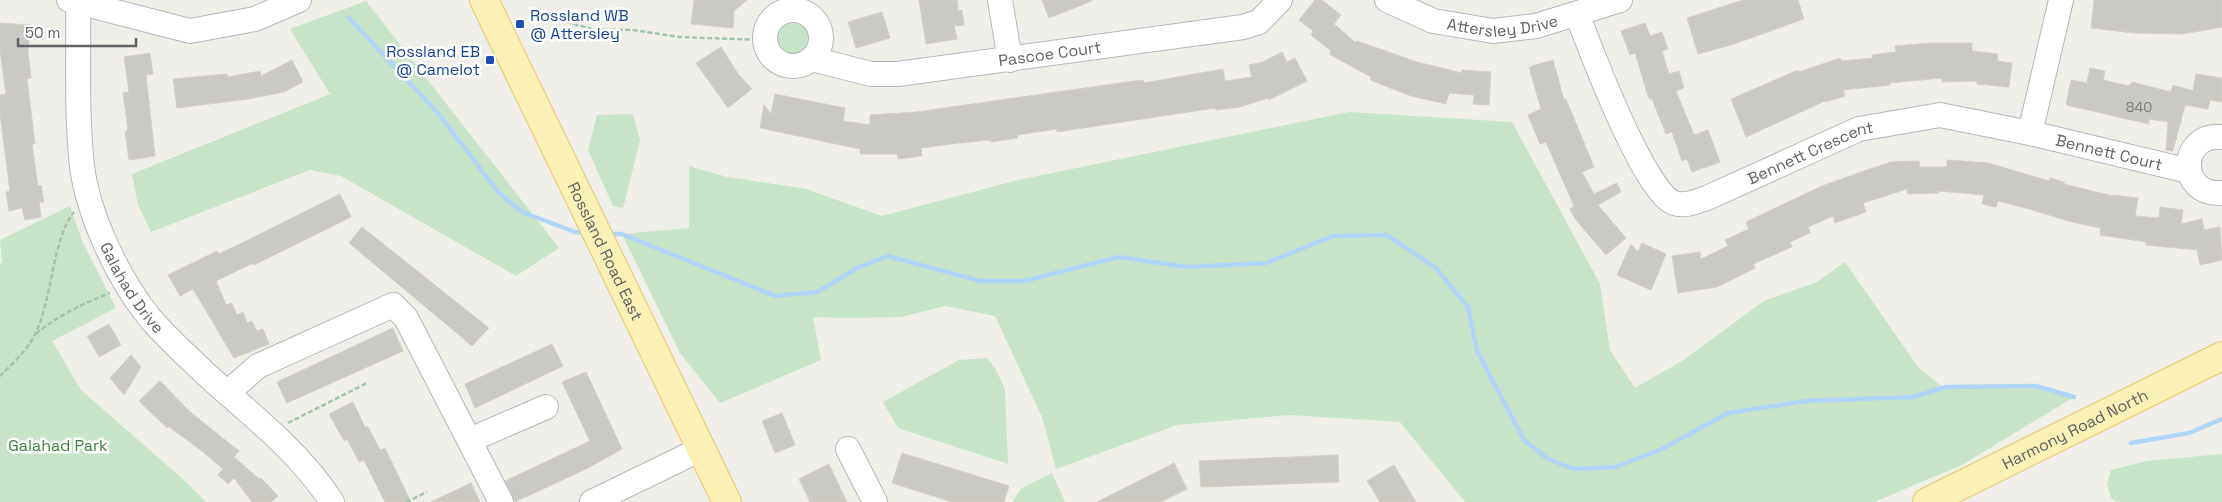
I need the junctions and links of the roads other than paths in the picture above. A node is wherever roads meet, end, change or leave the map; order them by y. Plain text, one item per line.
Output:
1 (299, 0) edge
2 (484, 0) edge
3 (1000, 0) edge
4 (1280, 0) edge
5 (1386, 0) edge
6 (1620, 0) edge
7 (2061, 0) edge
8 (73, 2) edge
9 (1577, 14) junction
10 (812, 59) junction
11 (1010, 60) junction
12 (2030, 133) junction
13 (2222, 137) edge
14 (2189, 171) junction
15 (2222, 194) edge
16 (2222, 356) edge
17 (227, 393) junction
18 (546, 407) dead end
19 (470, 440) junction
20 (701, 449) junction
21 (848, 449) dead end
22 (332, 502) edge
23 (501, 502) edge
24 (592, 502) edge
25 (727, 502) edge
26 (875, 502) edge
27 (1927, 502) edge

1 - 8 street
2 - 20 main road, Rossland Road East
3 - 11 street
4 - 11 street, Pascoe Court
5 - 9 street, Attersley Drive
6 - 9 street, Attersley Drive
7 - 12 street
8 - 17 street, Galahad Drive
9 - 12 street, Bennett Crescent
10 - 10 street, Pascoe Court
10 - 11 street, Pascoe Court
12 - 14 street, Bennett Court
13 - 14 street
14 - 15 street
16 - 27 main road, Harmony Road North
17 - 19 street
17 - 22 street, Galahad Drive
18 - 19 street
19 - 23 street
20 - 24 street
20 - 25 main road, Rossland Road East
21 - 26 street

